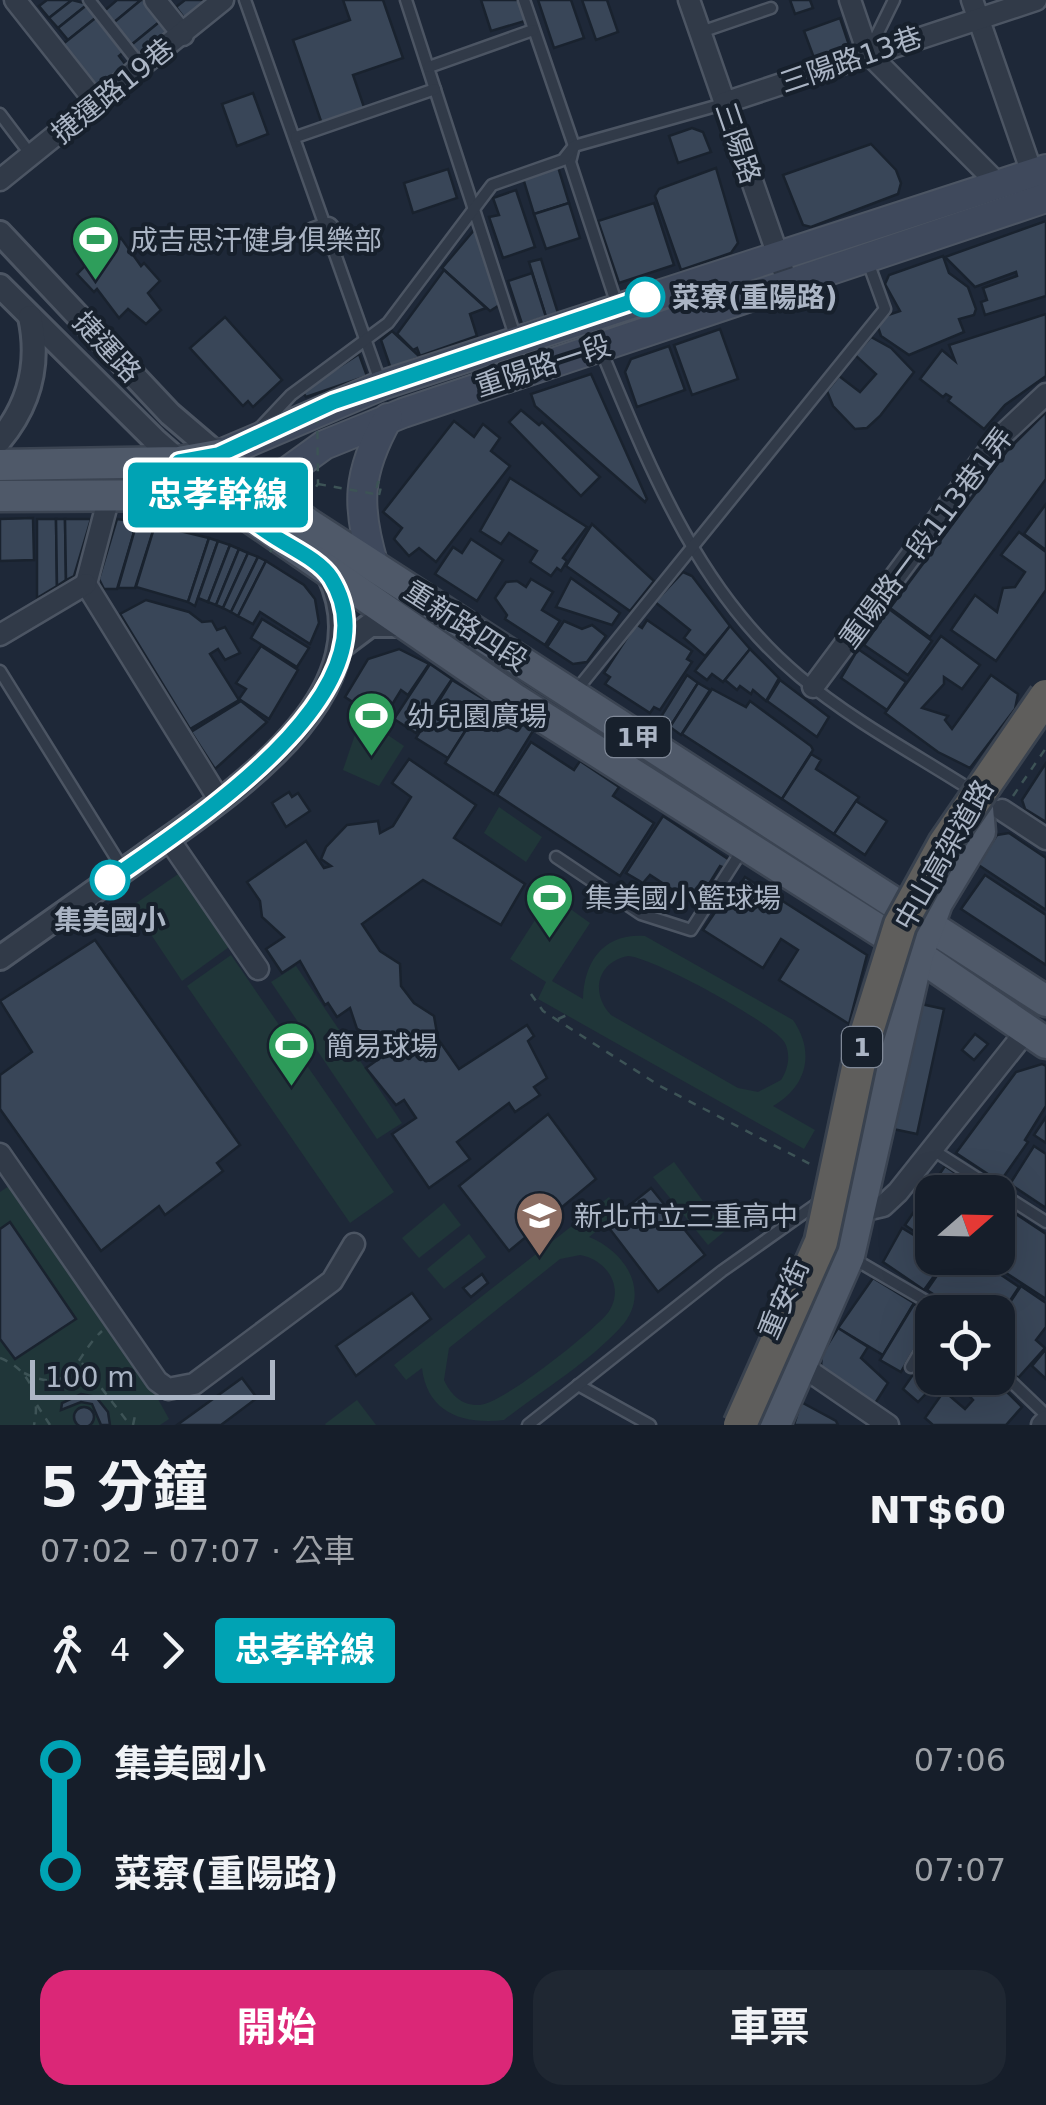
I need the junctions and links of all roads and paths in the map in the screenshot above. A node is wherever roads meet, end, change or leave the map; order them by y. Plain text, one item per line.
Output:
1 (15, 0) edge
2 (89, 0) edge
3 (154, 0) edge
4 (223, 0) edge
5 (246, 0) edge
6 (406, 0) edge
7 (524, 0) edge
8 (689, 0) edge
9 (850, 0) edge
10 (894, 0) edge
11 (1036, 0) edge
12 (771, 8) dead end
13 (975, 9) edge
14 (534, 30) junction
15 (700, 32) junction
16 (183, 35) junction
17 (868, 53) junction
18 (143, 68) junction
19 (428, 68) junction
20 (435, 90) junction
21 (724, 104) junction
22 (98, 105) junction
23 (0, 114) edge
24 (296, 137) junction
25 (574, 146) junction
26 (31, 156) junction
27 (0, 180) edge
28 (1041, 180) edge
29 (998, 184) junction
30 (474, 210) junction
31 (0, 233) edge
32 (777, 254) junction
33 (868, 261) junction
34 (0, 286) edge
35 (788, 286) junction
36 (617, 306) junction
37 (30, 317) junction
38 (517, 340) junction
39 (368, 341) junction
40 (600, 348) junction
41 (382, 385) junction
42 (1046, 394) edge
43 (317, 397) dead end
44 (388, 418) junction
45 (0, 440) edge
46 (248, 443) junction
47 (218, 455) junction
48 (179, 462) junction
49 (0, 465) edge
50 (318, 484) junction
51 (255, 486) junction
52 (110, 494) junction
53 (218, 495) junction
54 (379, 495) dead end
55 (0, 496) edge
56 (269, 542) junction
57 (692, 548) junction
58 (374, 566) junction
59 (329, 574) junction
60 (86, 584) junction
61 (404, 624) junction
62 (0, 636) edge
63 (342, 646) junction
64 (0, 671) edge
65 (813, 687) junction
66 (572, 695) junction
67 (1046, 696) edge
68 (1046, 711) edge
69 (1046, 730) edge
70 (220, 801) junction
71 (988, 805) junction
72 (168, 838) junction
73 (1046, 839) edge
74 (745, 847) junction
75 (556, 857) dead end
76 (124, 870) junction
77 (902, 908) junction
78 (929, 925) junction
79 (888, 936) junction
80 (918, 955) junction
81 (0, 958) edge
82 (258, 968) dead end
83 (531, 994) dead end
84 (1046, 1001) edge
85 (567, 1015) dead end
86 (557, 1020) junction
87 (1036, 1036) edge
88 (933, 1150) junction
89 (0, 1154) edge
90 (7, 1179) edge
91 (824, 1187) junction
92 (861, 1212) junction
93 (1046, 1222) edge
94 (354, 1244) dead end
95 (849, 1256) junction
96 (915, 1295) edge
97 (114, 1320) junction
98 (0, 1358) edge
99 (915, 1360) edge
100 (80, 1362) junction
101 (802, 1366) junction
102 (911, 1367) dead end
103 (24, 1373) junction
104 (578, 1385) junction
105 (1015, 1387) edge
106 (37, 1404) junction
107 (136, 1410) dead end
108 (1045, 1420) edge
109 (34, 1425) edge
110 (50, 1425) edge
111 (132, 1425) edge
112 (528, 1425) edge
113 (650, 1425) edge
114 (727, 1425) edge
115 (740, 1425) edge
116 (764, 1425) edge
117 (775, 1425) edge
118 (888, 1425) edge

1 - 22 street
2 - 18 lane
3 - 16 street
4 - 16 street, 捷運路19巷
5 - 24 lane
6 - 19 lane
7 - 14 lane
8 - 15 street, 三陽路
9 - 17 street
10 - 17 lane
11 - 13 street, 三陽路13巷
12 - 15 lane
13 - 17 street, 三陽路13巷
13 - 28 street
14 - 19 lane
14 - 25 lane
15 - 21 street, 三陽路
16 - 18 street, 捷運路19巷
17 - 21 street, 三陽路13巷
17 - 29 street
18 - 22 street, 捷運路19巷
19 - 20 lane
20 - 24 lane
20 - 30 lane
21 - 25 lane
21 - 32 street, 三陽路
22 - 26 street, 捷運路19巷
23 - 26 lane
24 - 39 lane
25 - 30 lane
25 - 36 lane
26 - 27 street, 捷運路19巷
28 - 29 main road, 重陽路一段
28 - 33 main road, 重陽路一段
29 - 32 main road, 重陽路一段
30 - 38 lane
30 - 39 lane
31 - 47 street, 捷運路
32 - 35 street, 三陽路
32 - 36 main road, 重陽路一段
33 - 35 main road, 重陽路一段
33 - 57 lane
34 - 37 street, 捷運路
35 - 40 main road, 重陽路一段
36 - 38 main road, 重陽路一段
37 - 45 street
37 - 48 street, 捷運路
38 - 41 main road, 重陽路一段
39 - 41 lane
39 - 46 lane
40 - 44 main road, 重陽路一段
40 - 57 lane
41 - 46 main road, 重陽路一段
42 - 65 street, 重陽路一段113巷1弄
43 - 50 path, bridge
44 - 51 main road, 重陽路一段
44 - 58 main road
46 - 47 main road, 重陽路一段
47 - 48 main road
47 - 51 main road, 重新路四段 / 1甲
48 - 49 main road
48 - 53 street, 捷運路
50 - 54 path, bridge
50 - 56 path, bridge
51 - 53 main road, 重陽路一段
51 - 58 main road, 重新路四段 / 1甲
52 - 53 main road
52 - 55 main road
52 - 60 street
53 - 56 main road, 重新路四段
56 - 59 main road, 重新路四段 / 1甲
57 - 65 lane
57 - 66 lane
58 - 66 main road, 重新路四段 / 1甲
59 - 61 main road, 重新路四段 / 1甲
59 - 63 street
60 - 62 street
60 - 70 street
61 - 63 street
61 - 74 main road, 重新路四段 / 1甲
63 - 70 street
64 - 76 lane
65 - 71 lane
66 - 77 main road, 重新路四段 / 1甲
67 - 115 highway, 中山高架道路 / 1, bridge
68 - 71 main road, 1
69 - 116 highway, 中山高架道路 / 1
70 - 72 street
71 - 73 street
71 - 77 main road, 1
71 - 78 main road, 1
72 - 76 street
72 - 82 street
74 - 75 lane
74 - 79 main road, 重新路四段 / 1甲
76 - 81 street
77 - 78 main road, 1甲
77 - 79 main road, 1
78 - 80 main road, 1
78 - 84 main road, 1甲
79 - 80 main road, 1甲
79 - 91 main road, 重安街 / 1
80 - 87 main road, 1甲
80 - 92 main road, 重安街 / 1
83 - 86 path
85 - 86 path
86 - 91 path
87 - 88 street
88 - 92 street
88 - 93 lane
89 - 90 street
90 - 97 street
91 - 92 lane
91 - 104 lane
91 - 114 main road, 重安街 / 1
92 - 95 main road, 重安街 / 1
94 - 97 street
95 - 96 lane
95 - 101 main road, 重安街 / 1
97 - 100 path
98 - 103 path
99 - 102 lane
100 - 103 path
100 - 111 path
101 - 117 main road, 重安街 / 1
101 - 118 street
103 - 106 path
104 - 112 lane
104 - 113 lane
105 - 108 lane
106 - 109 path
106 - 110 path
107 - 111 path

